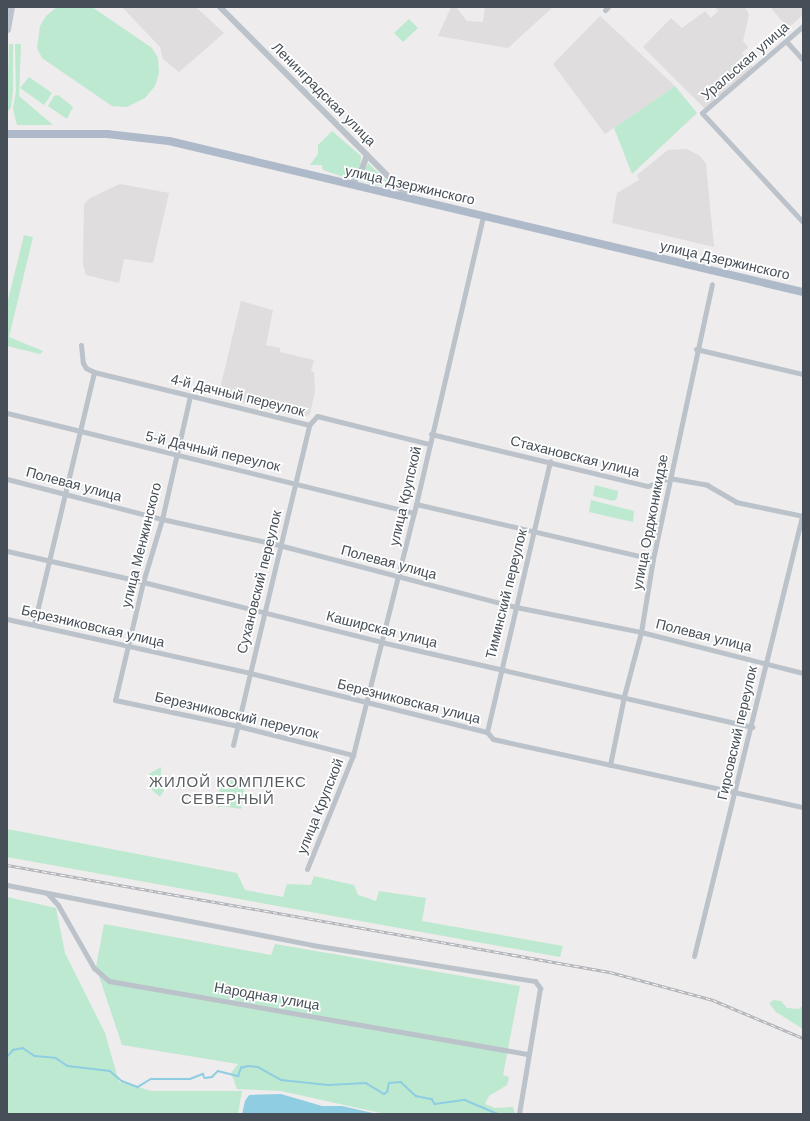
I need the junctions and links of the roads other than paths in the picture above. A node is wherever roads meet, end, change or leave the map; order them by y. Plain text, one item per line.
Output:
1 (11, 7) edge
2 (220, 7) edge
3 (803, 26) edge
4 (7, 29) edge
5 (786, 41) junction
6 (803, 60) edge
7 (7, 134) edge
8 (366, 155) junction
9 (350, 185) junction
10 (410, 198) junction
11 (483, 216) junction
12 (803, 222) edge
13 (712, 284) dead end
14 (803, 292) edge
15 (81, 345) dead end
16 (696, 349) junction
17 (94, 372) junction
18 (803, 374) edge
19 (190, 396) junction
20 (7, 413) edge
21 (309, 425) junction
22 (80, 431) junction
23 (431, 434) junction
24 (429, 444) junction
25 (176, 455) junction
26 (550, 461) junction
27 (670, 478) junction
28 (7, 479) edge
29 (296, 483) junction
30 (63, 494) junction
31 (416, 504) junction
32 (414, 513) junction
33 (802, 516) edge
34 (162, 519) junction
35 (534, 530) junction
36 (279, 545) junction
37 (7, 552) edge
38 (653, 559) junction
39 (49, 562) junction
40 (398, 577) junction
41 (143, 582) junction
42 (516, 607) junction
43 (264, 611) junction
44 (7, 619) edge
45 (34, 624) junction
46 (641, 632) junction
47 (382, 642) junction
48 (129, 647) junction
49 (766, 663) junction
50 (500, 669) junction
51 (803, 673) edge
52 (250, 674) junction
53 (624, 696) junction
54 (115, 700) joint
55 (366, 702) junction
56 (238, 726) junction
57 (752, 726) junction
58 (487, 732) junction
59 (233, 745) dead end
60 (353, 755) junction
61 (610, 765) junction
62 (736, 793) junction
63 (803, 807) edge
64 (307, 869) dead end
65 (7, 885) edge
66 (47, 893) junction
67 (694, 956) dead end
68 (529, 1054) junction
69 (518, 1114) edge

1 - 4 main road
2 - 8 street, Ленинградская улица
3 - 5 street, Уральская улица
5 - 6 street
5 - 12 street, Уральская улица
7 - 9 main road, улица Дзержинского
8 - 9 street
8 - 10 street, Ленинградская улица
9 - 10 main road, улица Дзержинского
10 - 11 main road, улица Дзержинского
11 - 14 main road, улица Дзержинского
11 - 23 street, улица Крупской
13 - 16 street, улица Орджоникидзе
15 - 17 street
16 - 18 street
16 - 27 street, улица Орджоникидзе
17 - 19 street, 4-й Дачный переулок
17 - 22 street
19 - 21 street, 4-й Дачный переулок
19 - 25 street, улица Менжинского
20 - 22 street, 5-й Дачный переулок
21 - 24 street, 4-й Дачный переулок
21 - 29 street, Сухановский переулок
22 - 25 street, 5-й Дачный переулок
22 - 30 street
23 - 24 street, улица Крупской
23 - 26 street, Стахановская улица
24 - 31 street, улица Крупской
25 - 29 street, 5-й Дачный переулок
25 - 34 street, улица Менжинского
26 - 27 street, Стахановская улица
26 - 35 street, Тиминский переулок
27 - 33 street
27 - 38 street, улица Орджоникидзе
28 - 30 street, Полевая улица
29 - 32 street, 5-й Дачный переулок
29 - 36 street, Сухановский переулок
30 - 34 street, Полевая улица
30 - 39 street
31 - 32 street, улица Крупской
31 - 35 street
32 - 40 street, улица Крупской
33 - 49 street, Гирсовский переулок
34 - 36 street, Полевая улица
34 - 41 street, улица Менжинского
35 - 38 street
35 - 42 street, Тиминский переулок
36 - 40 street, Полевая улица
36 - 43 street, Сухановский переулок
37 - 39 street, Каширская улица
38 - 46 street, улица Орджоникидзе
39 - 41 street, Каширская улица
39 - 45 street
40 - 42 street, Полевая улица
40 - 47 street, улица Крупской
41 - 43 street, Каширская улица
41 - 48 street, улица Менжинского
42 - 46 street, Полевая улица
42 - 50 street, Тиминский переулок
43 - 47 street, Каширская улица
43 - 52 street, Сухановский переулок
44 - 45 street, Березниковская улица
45 - 48 street, Березниковская улица
46 - 49 street, Полевая улица
46 - 53 street, улица Орджоникидзе
47 - 50 street, Каширская улица
47 - 55 street, улица Крупской
48 - 52 street, Березниковская улица
48 - 54 street, улица Менжинского
49 - 51 street, Полевая улица
49 - 57 street, Гирсовский переулок
50 - 53 street, Каширская улица
50 - 58 street, Тиминский переулок
52 - 55 street, Березниковская улица
52 - 56 street, Сухановский переулок
53 - 57 street, Каширская улица
53 - 61 street, улица Орджоникидзе
54 - 56 street, Березниковский переулок
55 - 58 street, Березниковская улица
55 - 60 street, улица Крупской
56 - 59 street, Сухановский переулок
56 - 60 street, Березниковский переулок
57 - 62 street, Гирсовский переулок
58 - 61 street, Березниковская улица
60 - 64 street, улица Крупской
61 - 62 street, Березниковская улица
62 - 63 street, Березниковская улица
62 - 67 street, Гирсовский переулок
65 - 66 street
66 - 68 street, Народная улица
66 - 68 street
68 - 69 street

